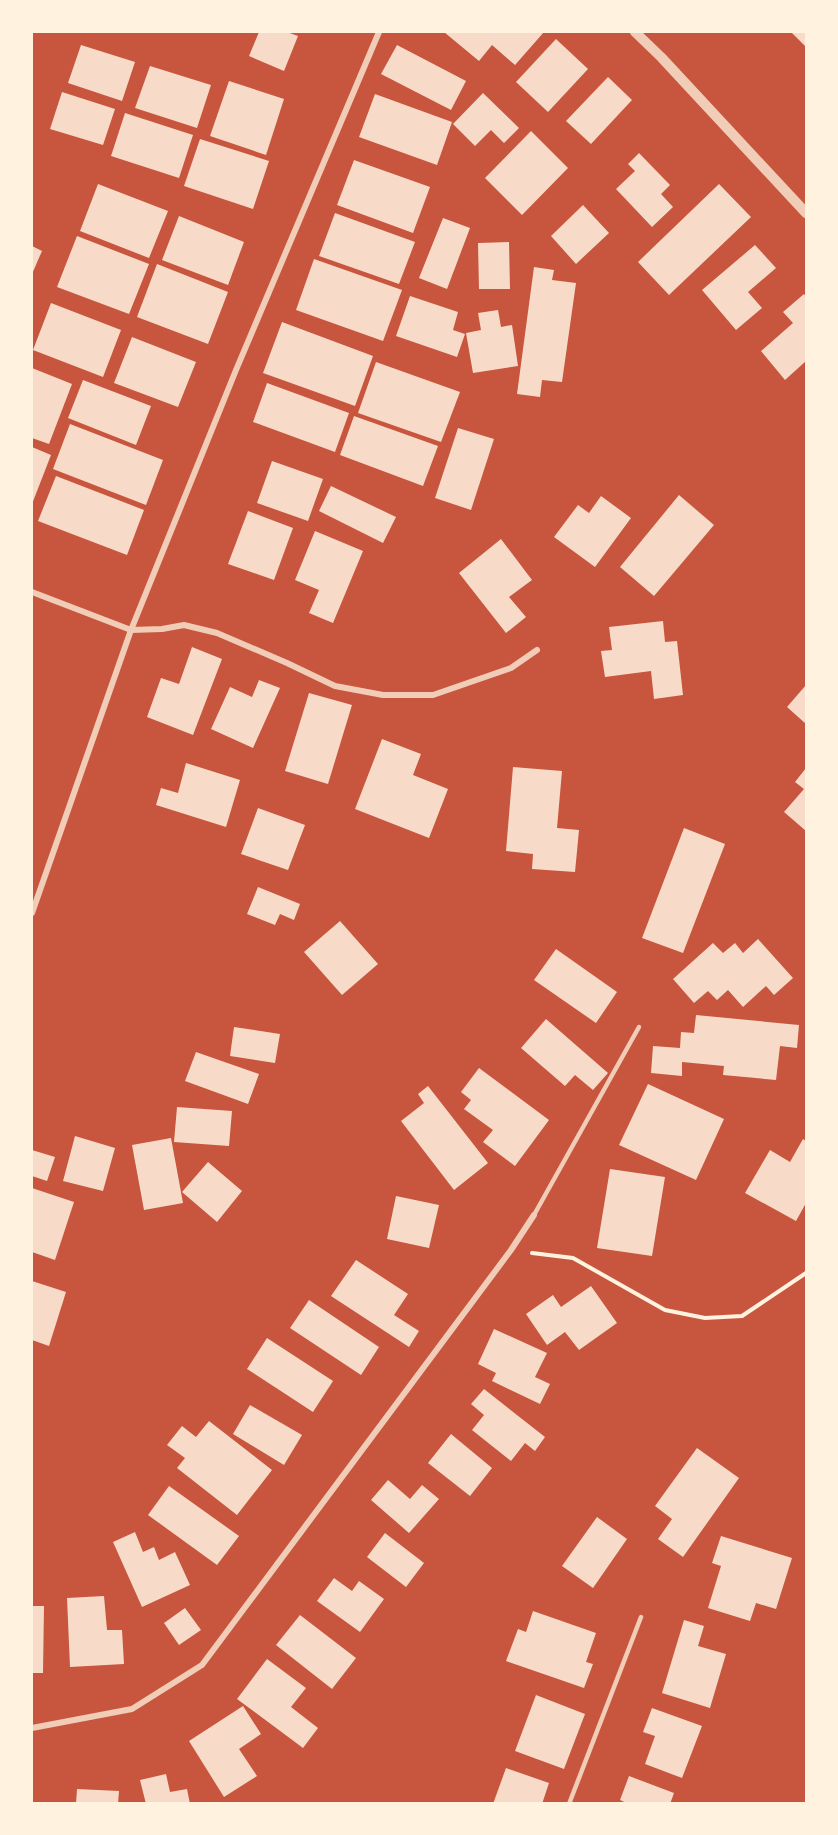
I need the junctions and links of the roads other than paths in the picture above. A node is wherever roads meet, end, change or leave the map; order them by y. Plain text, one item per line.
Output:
1 (379, 32) edge
2 (635, 32) edge
3 (807, 213) edge
4 (32, 592) edge
5 (130, 630) junction
6 (537, 650) dead end
7 (32, 913) edge
8 (639, 1027) dead end
9 (534, 1215) joint
10 (641, 1617) dead end
11 (32, 1728) edge
12 (569, 1803) edge

1 - 5 street
2 - 3 street
4 - 5 street
5 - 6 street
5 - 7 street
8 - 9 lane
9 - 11 street
10 - 12 lane

